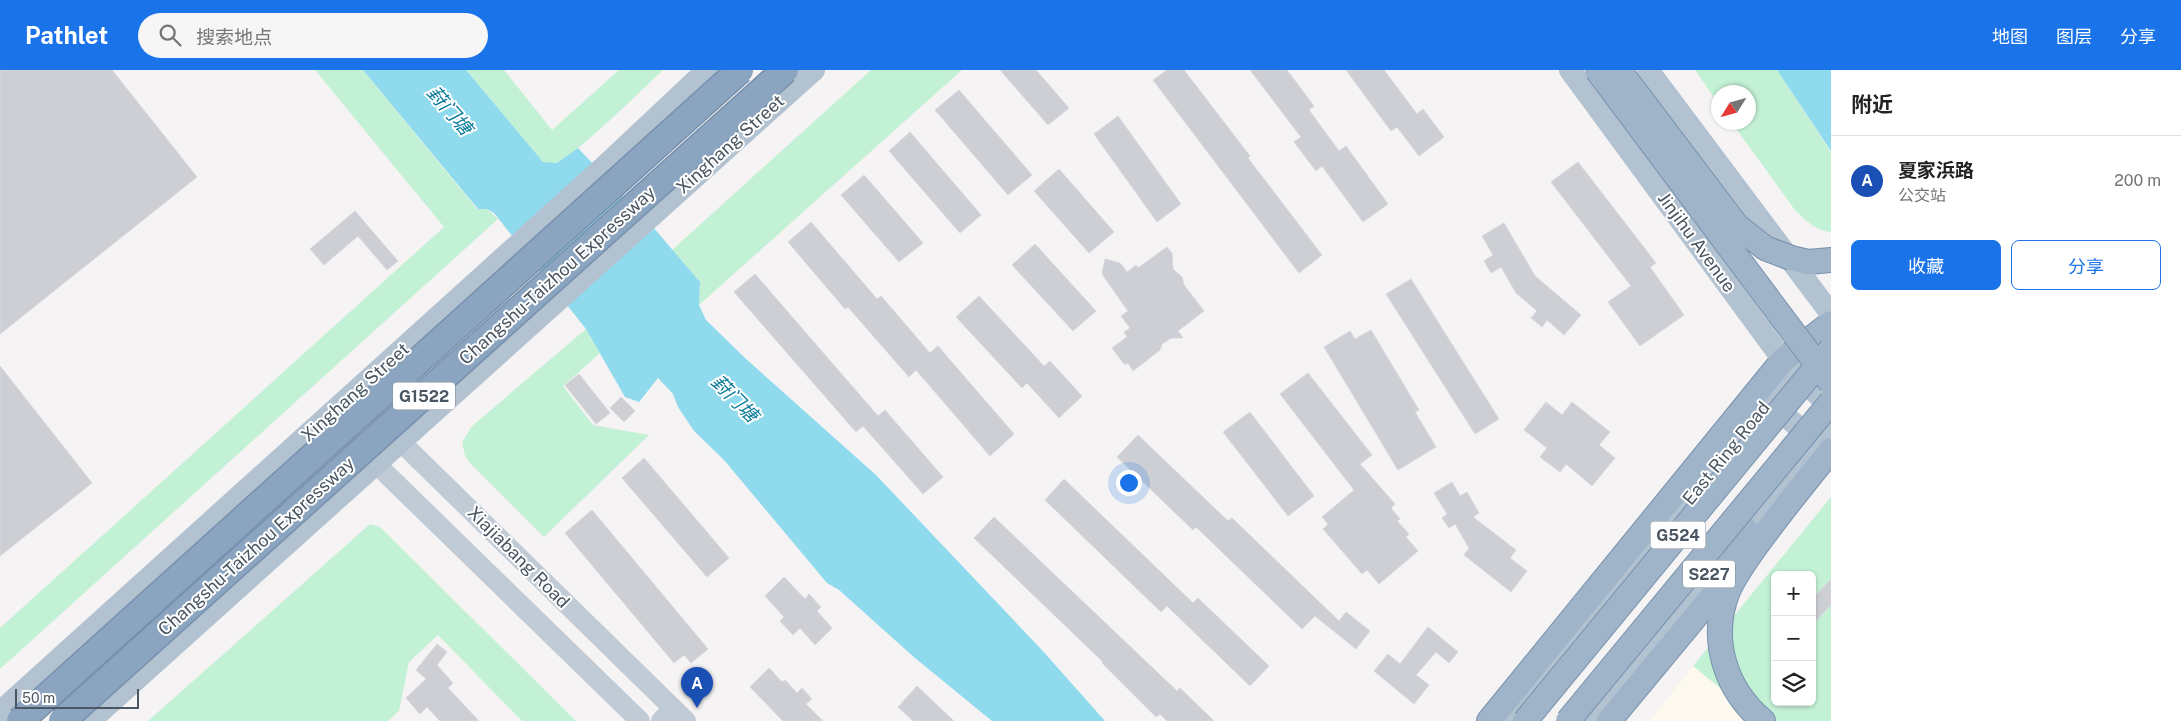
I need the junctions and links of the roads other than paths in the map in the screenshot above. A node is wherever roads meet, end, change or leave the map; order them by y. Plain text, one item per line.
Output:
1 (707, 70) edge
2 (740, 70) edge
3 (785, 70) edge
4 (814, 70) edge
5 (1570, 70) edge
6 (1597, 70) edge
7 (1619, 70) edge
8 (1648, 70) edge
9 (1831, 260) edge
10 (1831, 314) edge
11 (1831, 325) edge
12 (1831, 349) edge
13 (1788, 366) junction
14 (1831, 383) edge
15 (352, 395) junction
16 (1768, 401) junction
17 (1831, 402) edge
18 (1831, 408) edge
19 (328, 417) junction
20 (400, 440) junction
21 (1826, 440) edge
22 (375, 464) junction
23 (1746, 530) junction
24 (0, 712) edge
25 (673, 717) edge
26 (20, 721) edge
27 (62, 721) edge
28 (90, 721) edge
29 (640, 721) edge
30 (1489, 721) edge
31 (1507, 721) edge
32 (1525, 721) edge
33 (1568, 721) edge
34 (1588, 721) edge
35 (1609, 721) edge
36 (1763, 721) edge

1 - 15 main road, Xinghang Street
2 - 26 highway, Changshu-Taizhou Expressway / G1522, bridge
3 - 27 highway, Changshu-Taizhou Expressway / G1522, bridge
4 - 20 main road, Xinghang Street
5 - 13 main road, Jinjihu Avenue
6 - 14 highway, bridge
7 - 9 highway, bridge
8 - 10 main road
11 - 13 highway
12 - 32 highway, G524, bridge
13 - 16 main road, East Ring Road
13 - 18 main road, Jinjihu Avenue
13 - 30 highway
15 - 19 main road, Xinghang Street
15 - 20 main road, Xiajiabang Road
16 - 21 main road
16 - 31 main road, East Ring Road
17 - 33 highway, G524, bridge
19 - 22 main road, Xiajiabang Road
19 - 24 main road, Xinghang Street
20 - 22 main road, Xinghang Street
20 - 25 main road, Xiajiabang Road
21 - 23 main road, S227
21 - 36 highway
22 - 28 main road, Xinghang Street
22 - 29 main road, Xiajiabang Road
23 - 34 main road, S227
23 - 35 highway

